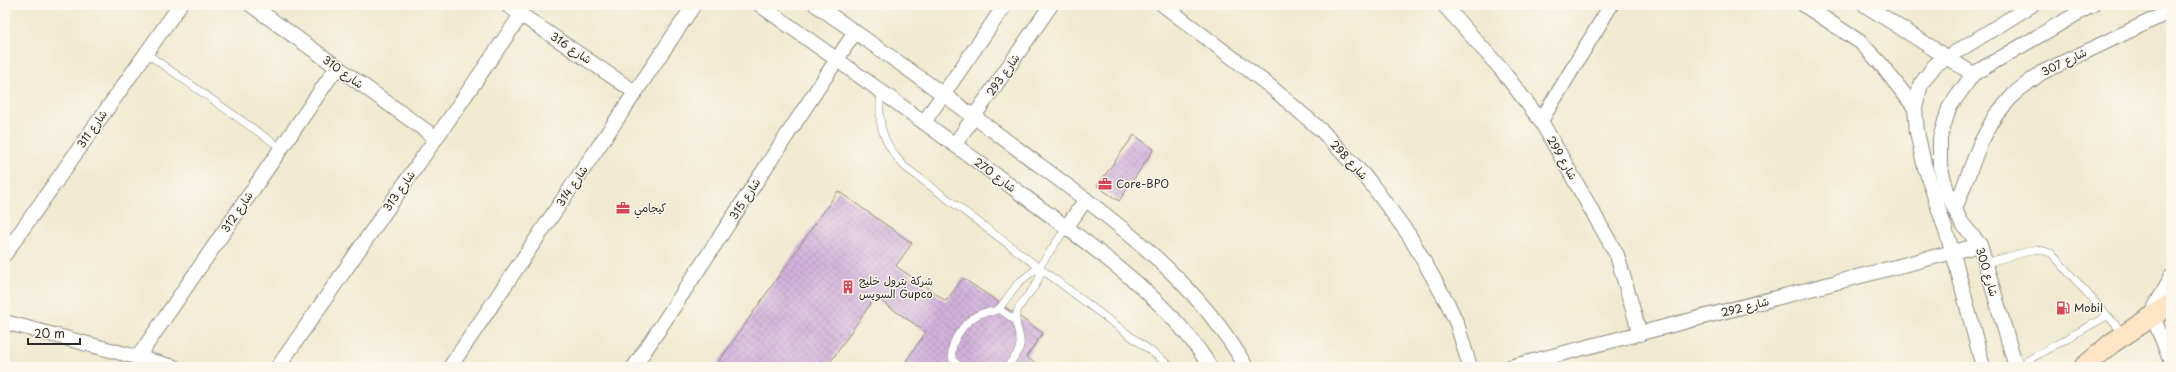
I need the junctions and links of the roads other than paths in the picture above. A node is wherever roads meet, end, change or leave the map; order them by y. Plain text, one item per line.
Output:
1 (180, 5) edge
2 (251, 5) edge
3 (507, 5) edge
4 (694, 5) edge
5 (760, 5) edge
6 (816, 5) edge
7 (1005, 5) edge
8 (1051, 5) edge
9 (1163, 5) edge
10 (1444, 5) edge
11 (1611, 5) edge
12 (1804, 5) edge
13 (1865, 5) edge
14 (2032, 5) edge
15 (2092, 5) edge
16 (2171, 11) edge
17 (521, 14) junction
18 (855, 32) junction
19 (146, 53) junction
20 (1945, 57) junction
21 (837, 59) junction
22 (336, 67) junction
23 (1973, 74) junction
24 (635, 92) junction
25 (881, 92) junction
26 (943, 94) junction
27 (1916, 108) junction
28 (974, 117) junction
29 (1541, 121) junction
30 (924, 122) junction
31 (436, 138) junction
32 (955, 144) junction
33 (281, 148) junction
34 (1086, 199) junction
35 (1955, 209) junction
36 (1066, 228) junction
37 (1980, 245) junction
38 (1953, 253) junction
39 (5, 254) edge
40 (1985, 263) junction
41 (1040, 266) junction
42 (2171, 277) edge
43 (2171, 304) edge
44 (1000, 310) junction
45 (2108, 316) junction
46 (2153, 316) junction
47 (1016, 321) junction
48 (5, 322) edge
49 (1640, 334) junction
50 (2124, 335) junction
51 (138, 357) junction
52 (2171, 362) edge
53 (174, 367) edge
54 (278, 367) edge
55 (450, 367) edge
56 (634, 367) edge
57 (960, 367) edge
58 (1007, 367) edge
59 (1172, 367) edge
60 (1210, 367) edge
61 (1246, 367) edge
62 (1470, 367) edge
63 (1510, 367) edge
64 (1983, 367) edge
65 (2016, 367) edge
66 (2084, 367) edge

1 - 19 street, شارع 311
2 - 22 street, شارع 310
3 - 17 street, شارع 316
4 - 24 street, شارع 314
5 - 21 street, شارع 270
6 - 18 street
7 - 26 street
8 - 28 street, شارع 293
9 - 62 street, شارع 298
10 - 29 street, شارع 299
11 - 29 street
12 - 27 street
13 - 20 street
14 - 20 street
15 - 23 street
16 - 35 street, شارع 307
17 - 24 street, شارع 316
17 - 31 street, شارع 313
18 - 21 street, شارع 315
18 - 26 street
19 - 33 lane
19 - 39 street, شارع 311
20 - 23 street
20 - 27 street
21 - 25 street, شارع 270
21 - 56 street, شارع 315
22 - 31 street, شارع 310
22 - 33 street, شارع 312
23 - 35 street, شارع 300
24 - 55 street, شارع 314
25 - 30 street, شارع 270
25 - 41 lane
26 - 28 street
26 - 30 street
27 - 38 street
28 - 32 street, شارع 293
28 - 34 street
29 - 49 street, شارع 299
30 - 32 street, شارع 270
31 - 54 street, شارع 313
32 - 36 street, شارع 270
33 - 51 street, شارع 312
34 - 36 street
34 - 61 street
35 - 37 street, شارع 300
36 - 41 lane
36 - 60 street, شارع 270
37 - 38 street, شارع 292
37 - 40 street, شارع 300
38 - 49 street, شارع 292
38 - 64 street
40 - 45 lane
40 - 65 street, شارع 300
41 - 44 lane
41 - 47 lane
41 - 59 lane
42 - 46 street
43 - 46 street
44 - 47 lane
44 - 57 lane
45 - 50 lane
45 - 65 lane
46 - 50 street
46 - 52 street
47 - 58 lane
48 - 51 street
49 - 63 street, شارع 292
50 - 66 street
51 - 53 street

